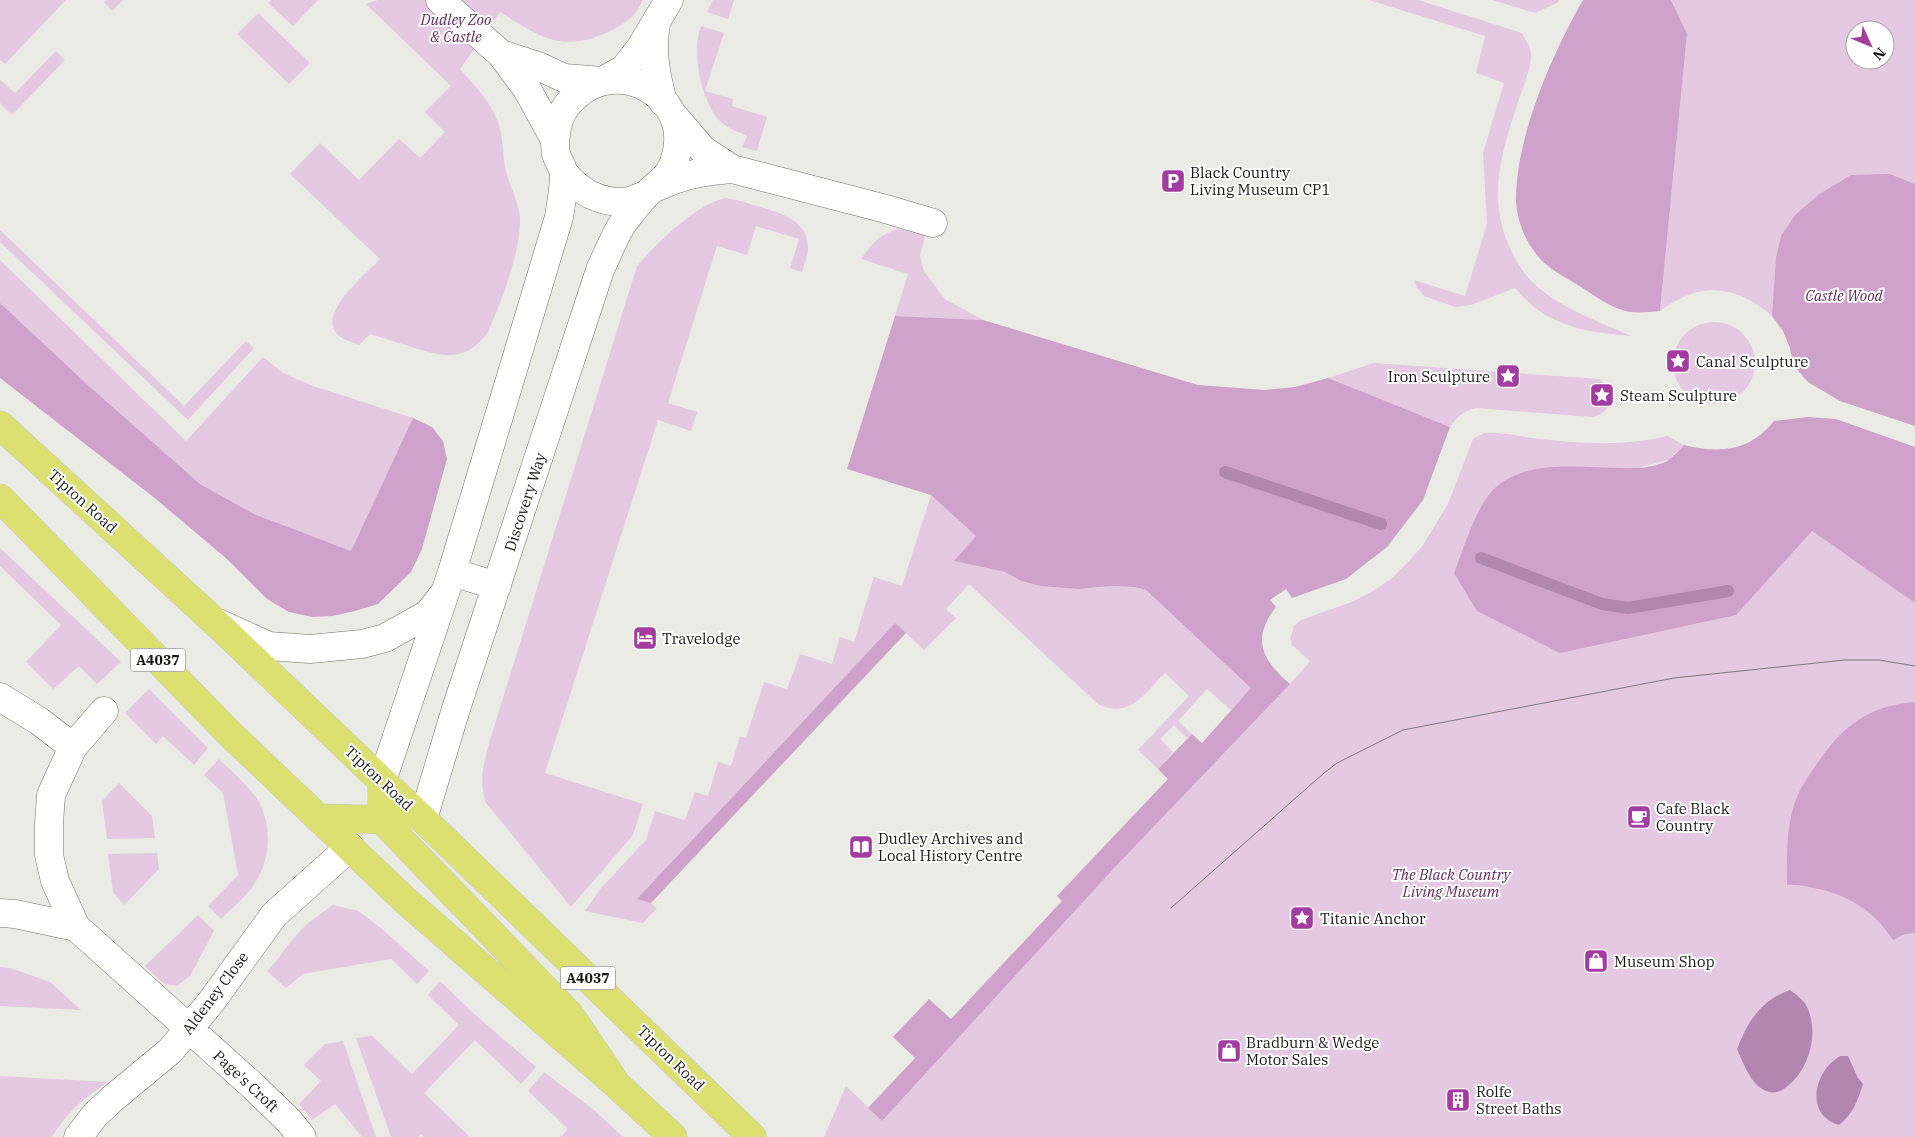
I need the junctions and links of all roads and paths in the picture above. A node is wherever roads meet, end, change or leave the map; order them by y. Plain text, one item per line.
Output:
1 (440, 0) edge
2 (663, 10) edge
3 (501, 54) junction
4 (602, 81) junction
5 (668, 108) junction
6 (555, 140) junction
7 (732, 169) junction
8 (564, 173) junction
9 (650, 192) junction
10 (933, 223) dead end
11 (0, 425) edge
12 (0, 498) edge
13 (449, 582) junction
14 (497, 586) junction
15 (214, 620) junction
16 (0, 697) edge
17 (104, 711) dead end
18 (73, 747) junction
19 (382, 781) junction
20 (319, 818) junction
21 (423, 819) junction
22 (382, 820) junction
23 (350, 847) junction
24 (0, 913) edge
25 (76, 927) junction
26 (188, 1028) junction
27 (626, 1094) junction
28 (78, 1137) edge
29 (302, 1137) edge
30 (673, 1137) edge
31 (752, 1137) edge

1 - 3 street
2 - 4 street
2 - 5 street, Discovery Way
3 - 4 street
3 - 6 street
4 - 5 street
4 - 6 street
5 - 7 street
5 - 9 street, Discovery Way
6 - 8 street
7 - 9 street
7 - 10 street
8 - 9 street
8 - 13 street
9 - 14 street, Discovery Way
11 - 15 main road, Tipton Road / A4037
12 - 20 main road, A4037
13 - 14 street
13 - 15 street
13 - 19 street
14 - 21 street, Discovery Way
15 - 19 main road, Tipton Road / A4037
16 - 18 street
17 - 18 street
18 - 25 street
19 - 21 main road, Tipton Road / A4037
19 - 22 main road
20 - 22 main road
20 - 23 main road, A4037
21 - 22 main road
21 - 31 main road, Tipton Road / A4037
22 - 23 main road
22 - 27 main road
23 - 26 street, Aldeney Close
23 - 27 main road, A4037
24 - 25 street
25 - 26 street, Page's Croft
26 - 28 street, Aldeney Close
26 - 29 street, Page's Croft
27 - 30 main road, A4037

